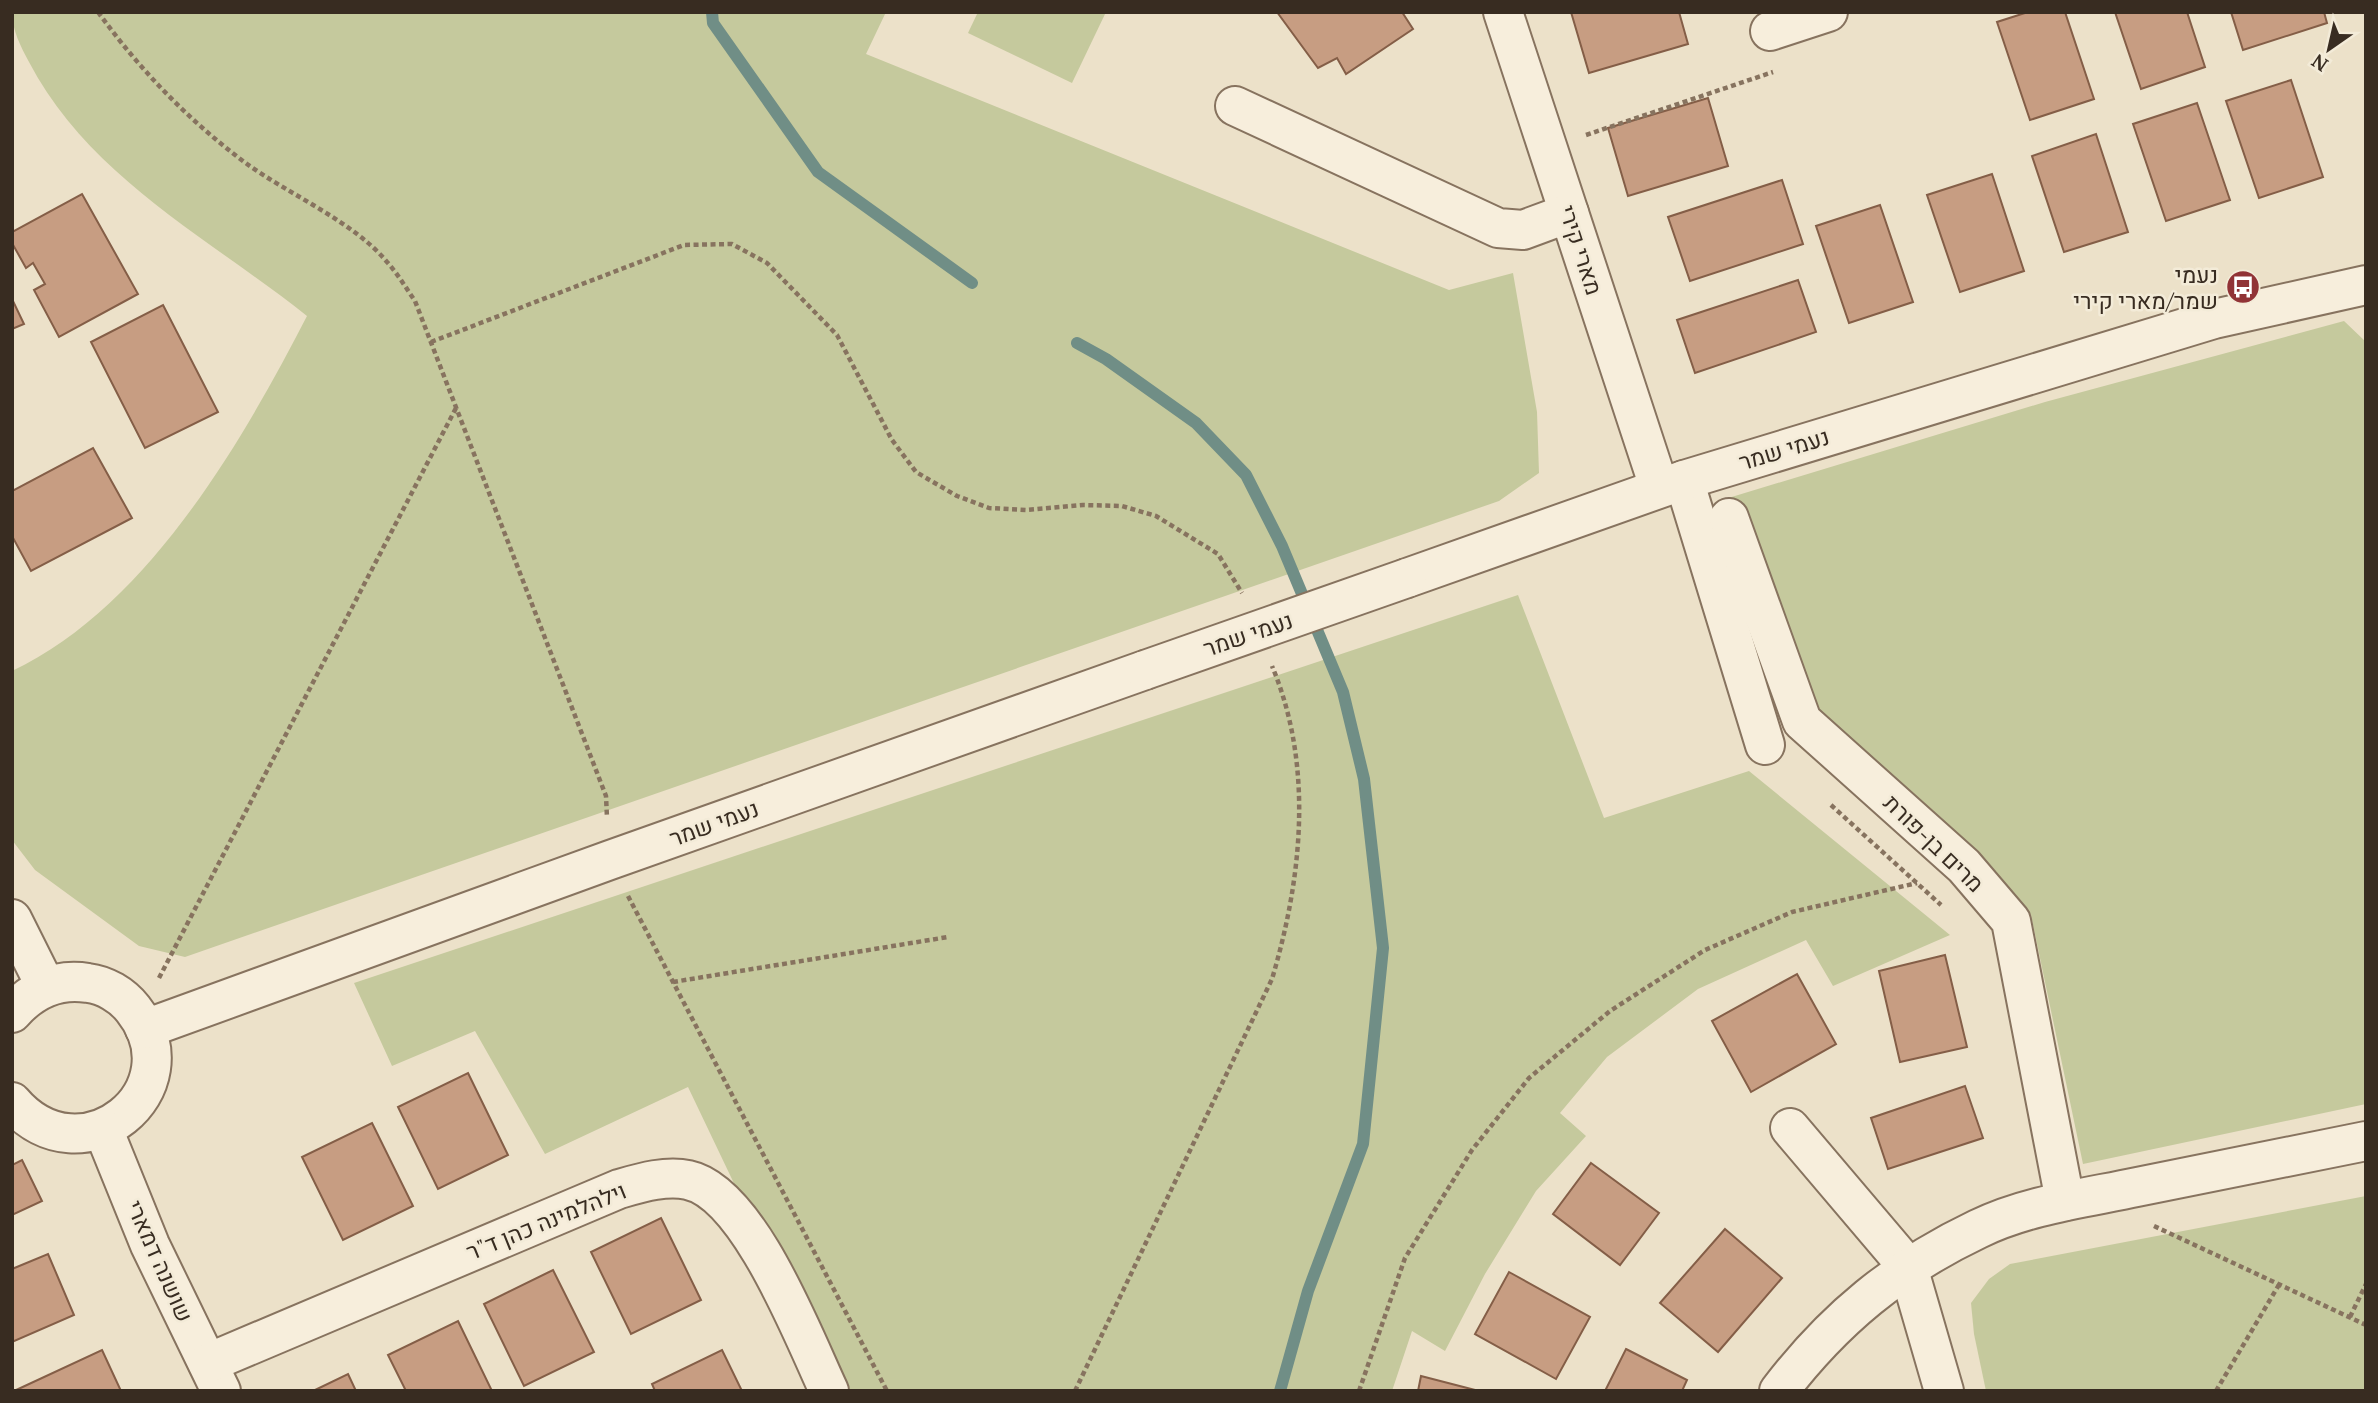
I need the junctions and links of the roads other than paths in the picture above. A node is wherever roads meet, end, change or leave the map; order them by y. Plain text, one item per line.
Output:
1 (1503, 12) edge
2 (1828, 12) edge
3 (1770, 30) road end
4 (1235, 106) dead end
5 (1569, 214) junction
6 (2366, 285) edge
7 (1672, 484) junction
8 (1728, 518) dead end
9 (1765, 745) dead end
10 (12, 919) edge
11 (46, 987) junction
12 (12, 1013) edge
13 (142, 1023) junction
14 (12, 1102) edge
15 (1790, 1128) dead end
16 (103, 1129) junction
17 (2366, 1141) edge
18 (2065, 1201) junction
19 (1908, 1267) junction
20 (214, 1377) edge
21 (829, 1391) edge
22 (1779, 1391) edge
23 (1944, 1391) edge

1 - 5 street, מארי קירי
2 - 3 street
4 - 5 street
5 - 7 street, מארי קירי
6 - 7 street, נעמי שמר
7 - 9 street, מארי קירי
7 - 13 street, נעמי שמר, bridge
8 - 18 street, מרים בן-פורת
10 - 11 street
11 - 12 street
11 - 13 street
13 - 16 street
14 - 16 street
15 - 19 street
16 - 20 street, שושנה דמארי
17 - 18 street
18 - 19 street
19 - 22 street
19 - 23 street
20 - 21 street, וילהלמינה כהן ד"ר

